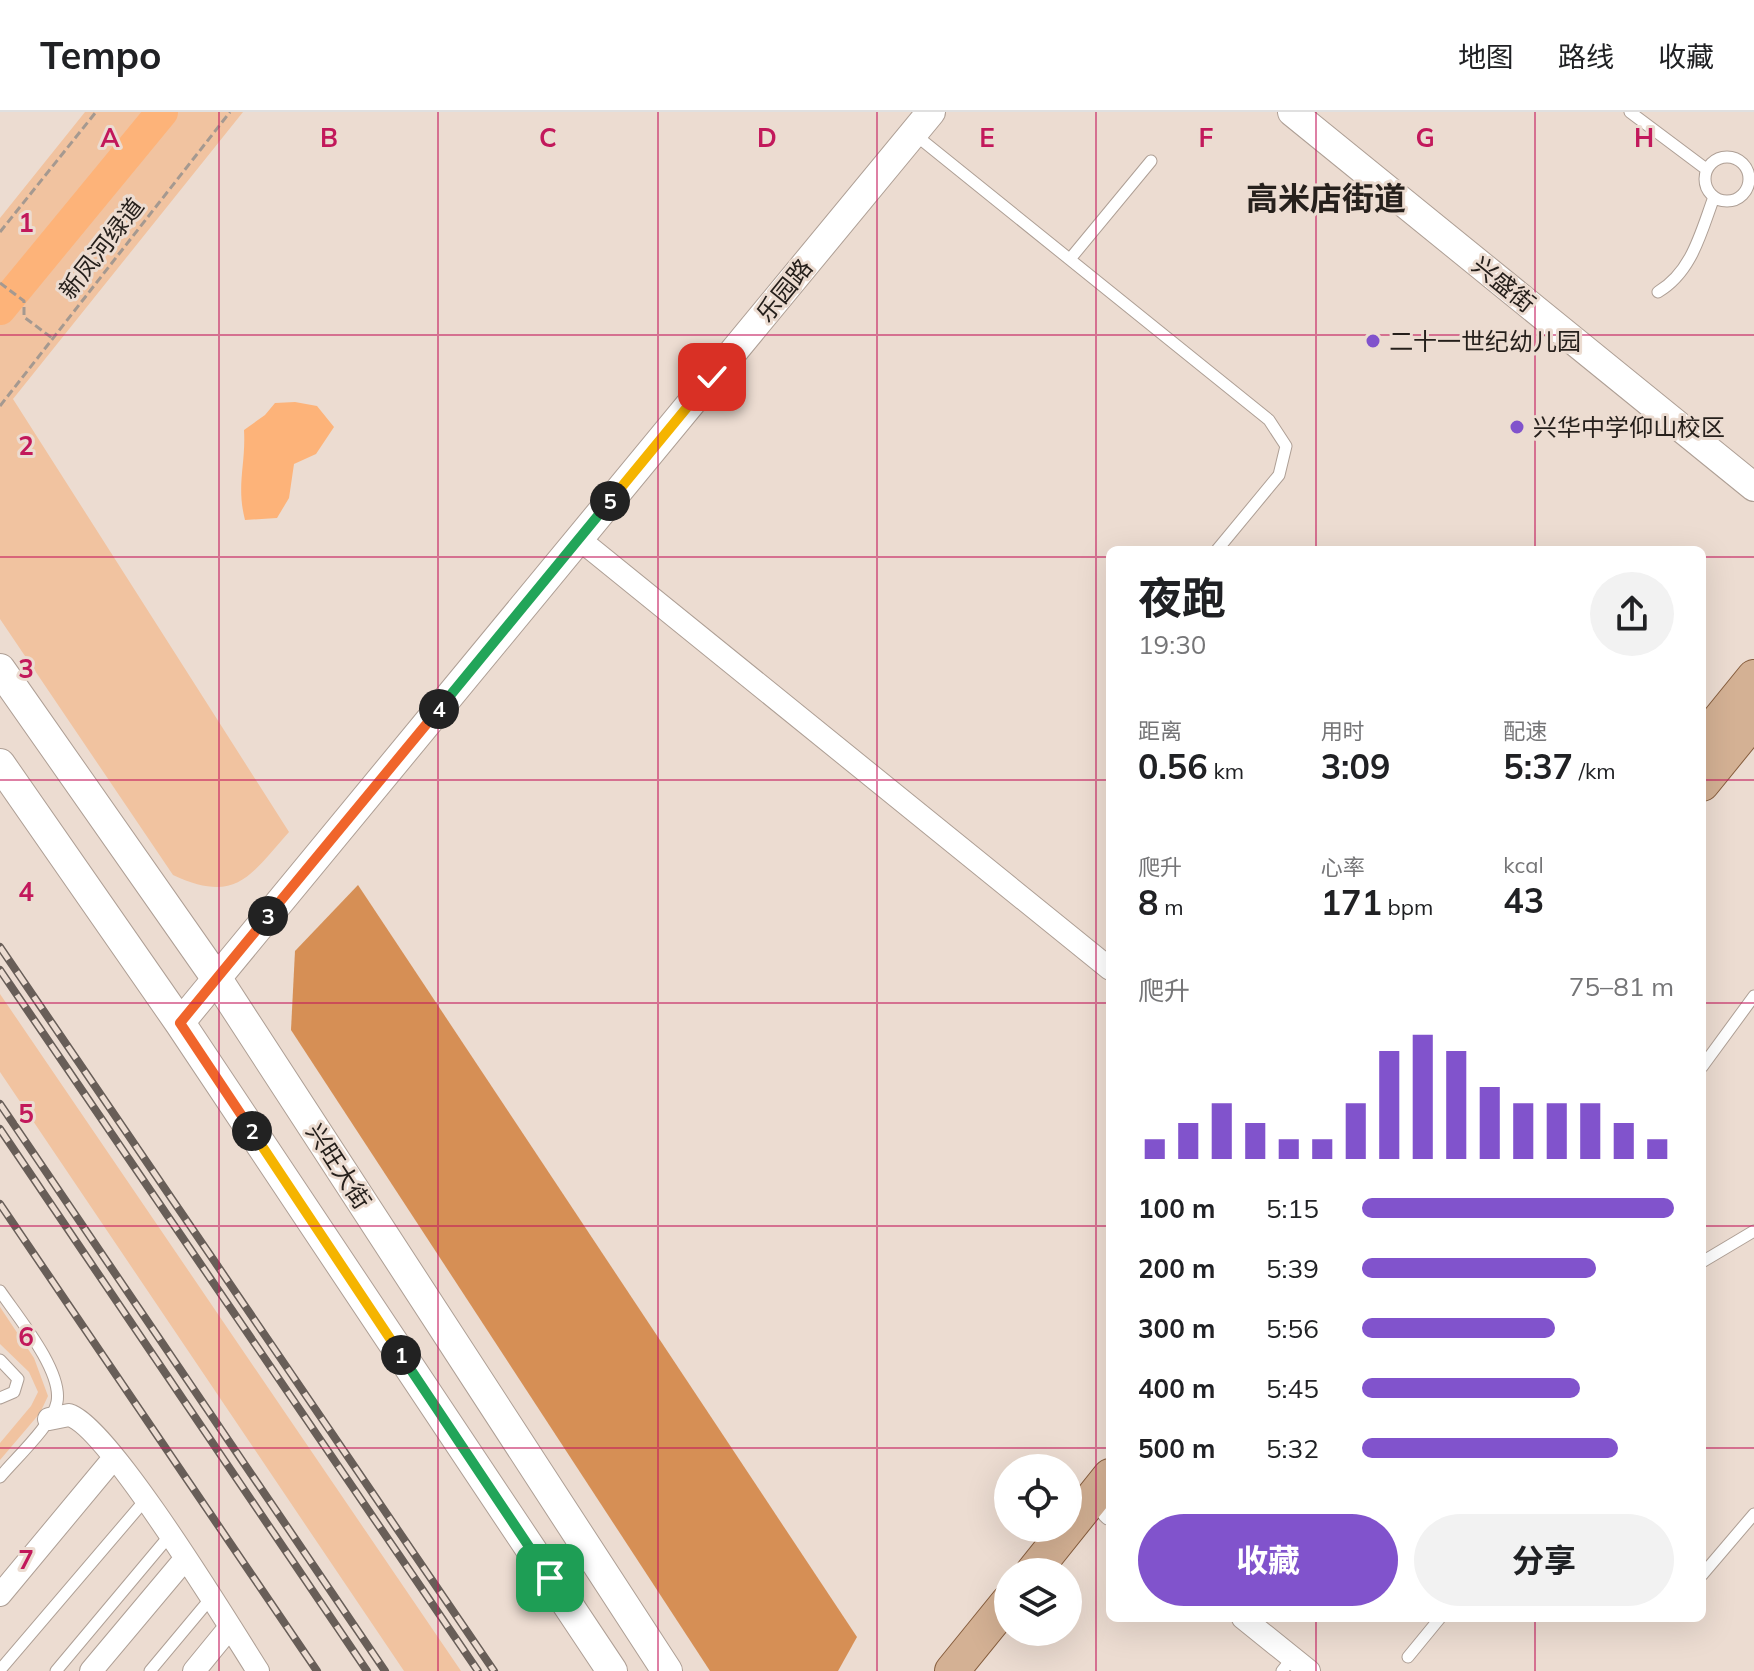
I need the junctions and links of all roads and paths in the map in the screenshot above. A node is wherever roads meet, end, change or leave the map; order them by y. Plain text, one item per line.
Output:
1 (96, 112) edge
2 (230, 112) edge
3 (1292, 112) edge
4 (1630, 112) edge
5 (922, 122) edge
6 (1151, 161) dead end
7 (1750, 166) edge
8 (1706, 169) junction
9 (1714, 197) junction
10 (0, 232) edge
11 (1070, 259) junction
12 (0, 283) edge
13 (1658, 292) dead end
14 (53, 339) junction
15 (0, 406) edge
16 (1754, 487) edge
17 (579, 539) junction
18 (1220, 546) edge
19 (0, 669) edge
20 (1754, 677) edge
21 (1754, 720) edge
22 (1706, 736) edge
23 (0, 764) edge
24 (1706, 779) edge
25 (1106, 966) edge
26 (217, 979) junction
27 (1754, 996) edge
28 (180, 1023) junction
29 (1706, 1062) edge
30 (1754, 1231) edge
31 (1706, 1260) edge
32 (0, 1291) edge
33 (0, 1361) edge
34 (0, 1398) edge
35 (49, 1419) junction
36 (113, 1459) junction
37 (0, 1477) edge
38 (1106, 1481) edge
39 (146, 1499) junction
40 (1754, 1514) edge
41 (1106, 1516) edge
42 (170, 1535) junction
43 (1044, 1558) edge
44 (1071, 1558) edge
45 (185, 1559) junction
46 (1706, 1570) edge
47 (0, 1595) edge
48 (211, 1598) junction
49 (994, 1619) edge
50 (1247, 1622) edge
51 (1437, 1622) edge
52 (230, 1627) junction
53 (1000, 1646) edge
54 (1408, 1657) dead end
55 (1295, 1666) edge
56 (252, 1668) edge
57 (0, 1670) edge
58 (56, 1671) edge
59 (91, 1671) edge
60 (150, 1671) edge
61 (194, 1671) edge
62 (612, 1671) edge
63 (667, 1671) edge
64 (952, 1671) edge
65 (981, 1671) edge

1 - 10 path
2 - 14 path, 新凤河绿道
3 - 16 street, 兴盛街
4 - 8 lane
5 - 11 lane
5 - 17 street, 乐园路
6 - 11 lane
7 - 8 lane
7 - 9 lane
8 - 9 lane
9 - 13 lane
11 - 18 lane
12 - 14 path
14 - 15 path, 新凤河绿道
17 - 25 street
17 - 26 street, 乐园路
19 - 26 main road, 兴旺大街
20 - 22 main road
21 - 24 main road
23 - 28 main road
26 - 28 street, 乐园路
26 - 63 main road, 兴旺大街
27 - 29 lane
28 - 62 main road
30 - 31 lane
32 - 35 lane
33 - 34 lane
35 - 36 street
35 - 37 lane
36 - 39 street
36 - 47 street
38 - 43 main road
39 - 42 street
39 - 57 lane
40 - 46 lane
41 - 44 main road
42 - 45 street
42 - 58 lane
45 - 48 street
45 - 59 street
48 - 52 street
48 - 60 lane
49 - 64 main road
50 - 55 street
51 - 54 lane
52 - 56 street
52 - 61 street
53 - 65 main road

